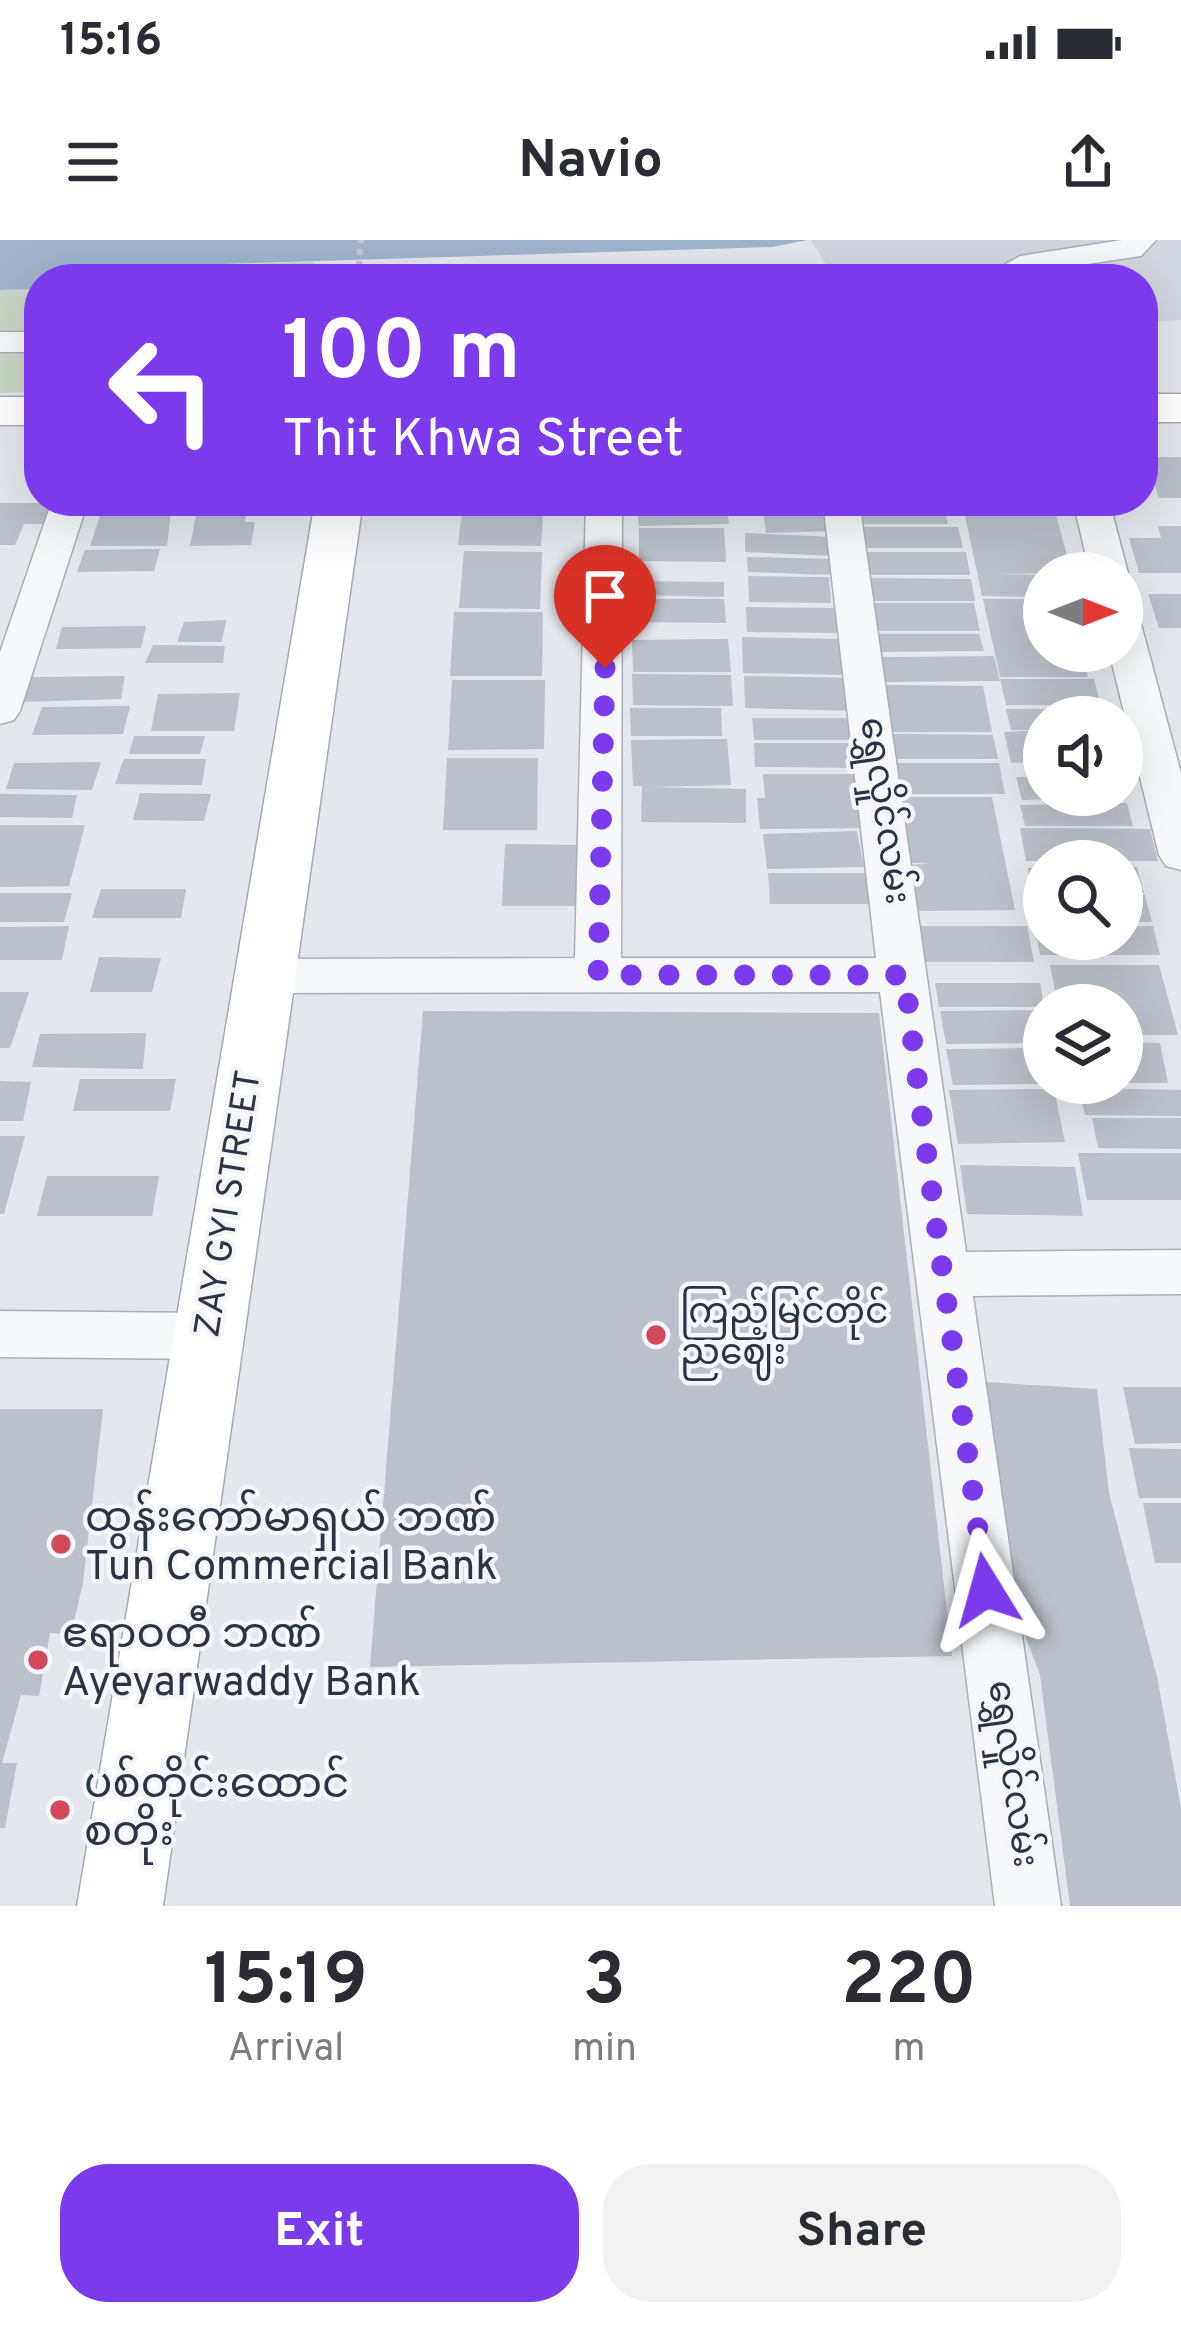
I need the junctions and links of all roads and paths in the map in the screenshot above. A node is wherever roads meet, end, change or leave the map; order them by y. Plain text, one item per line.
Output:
1 (1141, 240) edge
2 (1014, 264) edge
3 (65, 516) edge
4 (337, 516) edge
5 (604, 516) edge
6 (843, 516) edge
7 (1095, 516) edge
8 (1104, 552) edge
9 (1134, 672) edge
10 (0, 711) edge
11 (1181, 855) edge
12 (598, 975) junction
13 (905, 975) junction
14 (266, 976) junction
15 (1181, 1272) edge
16 (944, 1274) junction
17 (0, 1334) edge
18 (208, 1336) junction
19 (120, 1906) edge
20 (1028, 1906) edge

1 - 2 street
3 - 10 street
4 - 14 main road, ZAY GYI STREET
5 - 12 street
6 - 13 street, ရွှေလှိုင်လမ်း
7 - 8 street
9 - 11 street
12 - 13 street
12 - 14 street
13 - 16 street, ရွှေလှိုင်လမ်း
14 - 18 main road, ZAY GYI STREET
15 - 16 street
16 - 20 street, ရွှေလှိုင်လမ်း
17 - 18 street
18 - 19 main road, ZAY GYI STREET

